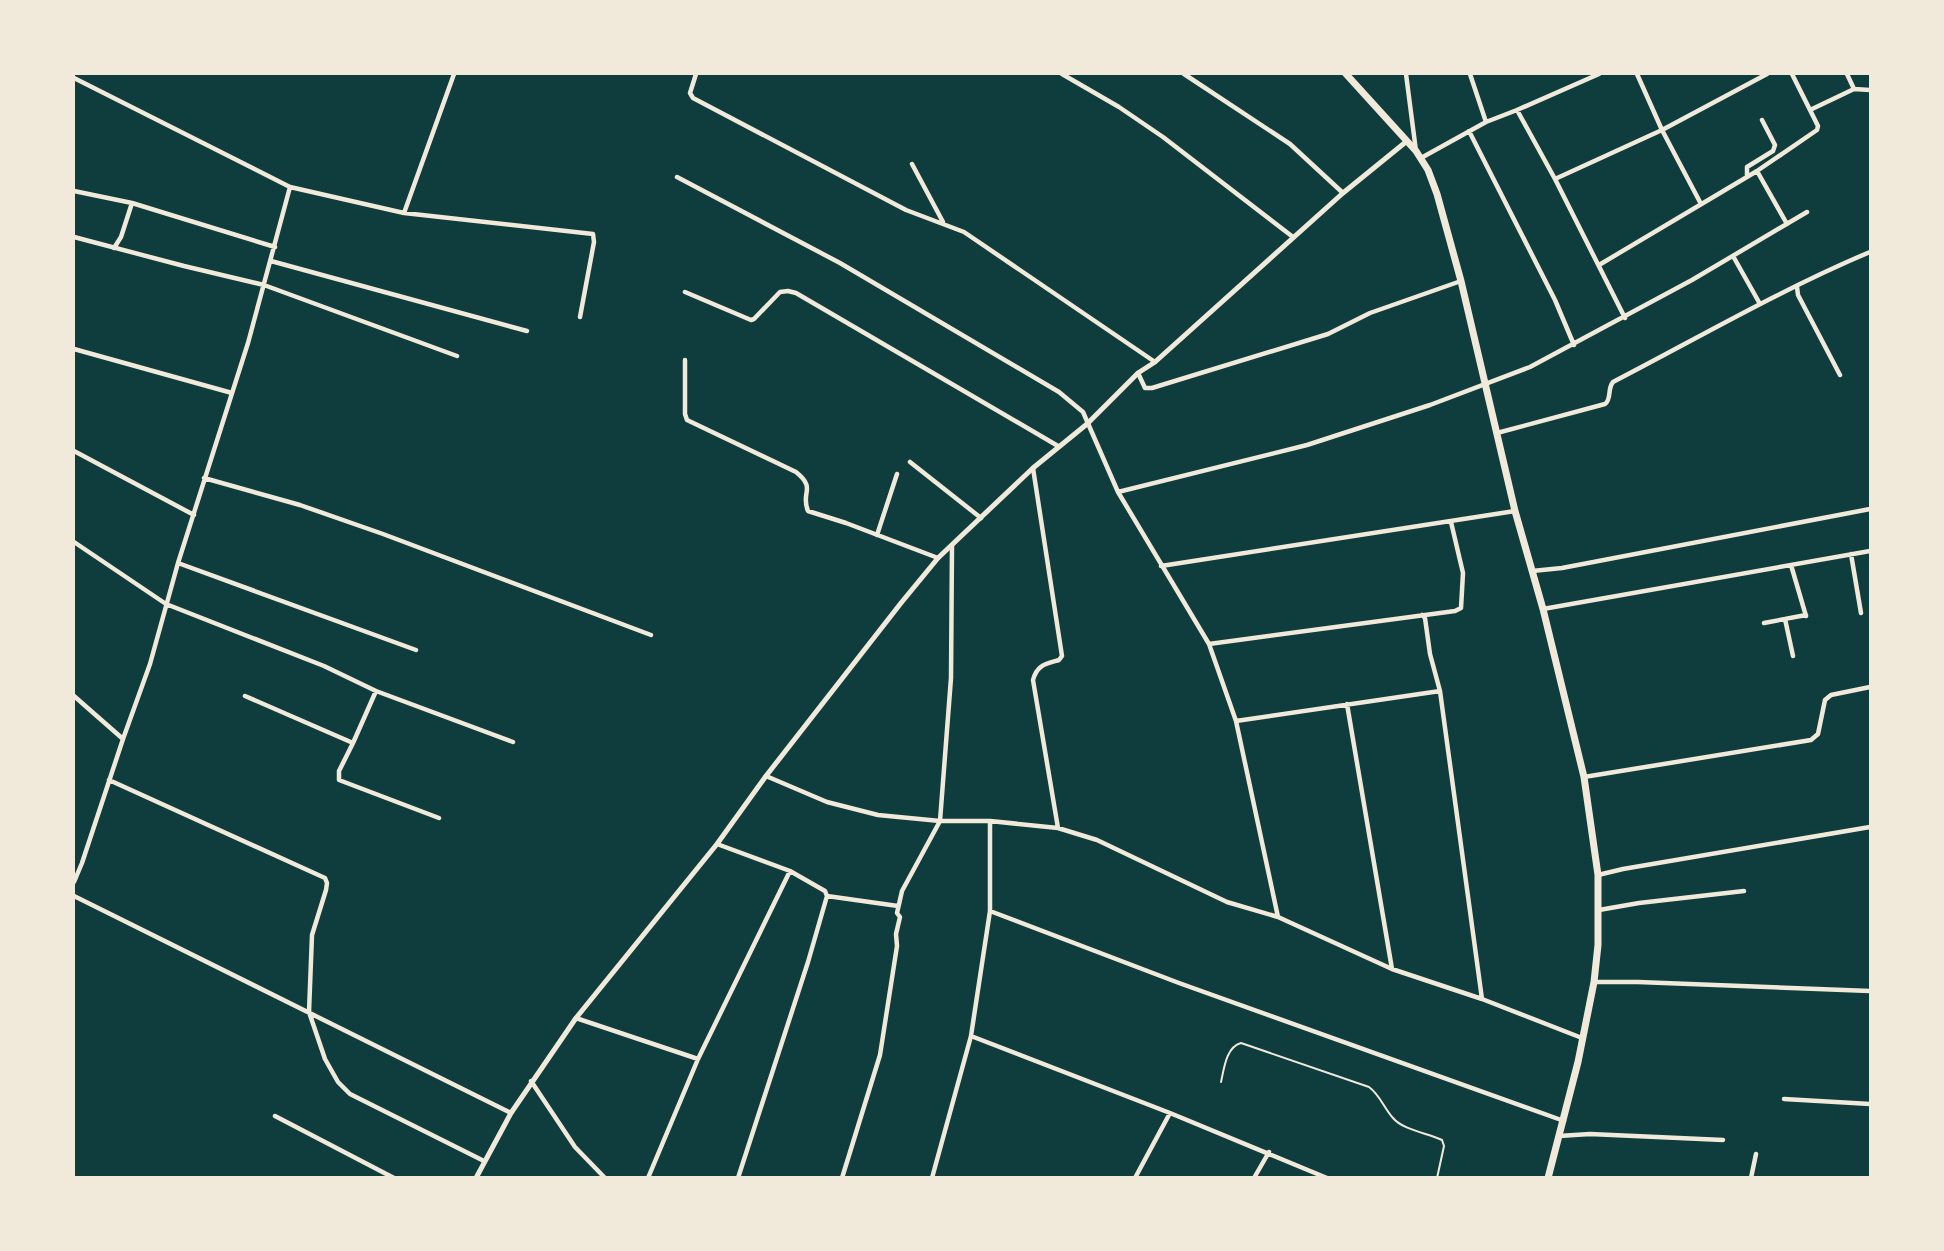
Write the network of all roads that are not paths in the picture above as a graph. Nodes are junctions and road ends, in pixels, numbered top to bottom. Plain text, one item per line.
1 (454, 74) edge
2 (696, 74) edge
3 (1062, 74) edge
4 (1184, 74) edge
5 (1346, 74) edge
6 (1406, 74) edge
7 (1470, 74) edge
8 (1599, 74) edge
9 (1637, 74) edge
10 (1767, 74) edge
11 (1792, 74) edge
12 (1847, 74) edge
13 (74, 78) edge
14 (1854, 89) junction
15 (1870, 90) edge
16 (1517, 110) junction
17 (1810, 110) junction
18 (1762, 120) dead end
19 (1486, 122) junction
20 (1662, 130) junction
21 (1469, 131) junction
22 (1407, 141) junction
23 (1416, 151) junction
24 (1421, 158) junction
25 (912, 164) dead end
26 (1757, 171) junction
27 (677, 177) dead end
28 (1747, 177) junction
29 (1555, 179) junction
30 (290, 187) junction
31 (74, 191) edge
32 (1343, 193) junction
33 (132, 202) junction
34 (1701, 204) junction
35 (1807, 212) dead end
36 (404, 213) junction
37 (943, 222) junction
38 (1787, 224) junction
39 (74, 237) edge
40 (1293, 237) junction
41 (275, 247) junction
42 (114, 248) junction
43 (1870, 252) edge
44 (1733, 256) junction
45 (271, 261) junction
46 (1599, 265) junction
47 (1461, 281) junction
48 (264, 285) junction
49 (1797, 287) junction
50 (685, 292) dead end
51 (1760, 304) junction
52 (580, 317) dead end
53 (1625, 318) junction
54 (527, 331) dead end
55 (1574, 345) junction
56 (74, 349) edge
57 (457, 356) dead end
58 (685, 360) dead end
59 (1155, 362) junction
60 (1138, 374) junction
61 (1840, 375) dead end
62 (1486, 385) junction
63 (232, 393) junction
64 (1087, 424) junction
65 (1497, 433) junction
66 (1058, 446) junction
67 (74, 451) edge
68 (910, 462) dead end
69 (1033, 468) junction
70 (897, 474) dead end
71 (204, 478) junction
72 (1118, 492) junction
73 (1870, 509) edge
74 (1515, 511) junction
75 (194, 515) junction
76 (981, 518) junction
77 (1451, 522) junction
78 (877, 535) junction
79 (74, 542) edge
80 (952, 545) junction
81 (1870, 551) edge
82 (1851, 554) junction
83 (939, 558) junction
84 (178, 563) junction
85 (1791, 565) junction
86 (1161, 566) junction
87 (1532, 571) junction
88 (166, 604) junction
89 (1543, 609) junction
90 (1861, 613) dead end
91 (1422, 615) junction
92 (1785, 619) junction
93 (1764, 623) dead end
94 (651, 635) dead end
95 (1209, 644) junction
96 (416, 650) dead end
97 (1793, 656) dead end
98 (1870, 687) edge
99 (376, 691) junction
100 (1440, 691) junction
101 (74, 696) edge
102 (245, 696) dead end
103 (1347, 704) junction
104 (1236, 722) junction
105 (123, 739) junction
106 (513, 742) dead end
107 (353, 743) junction
108 (766, 776) junction
109 (1584, 777) junction
110 (109, 780) junction
111 (439, 818) dead end
112 (940, 821) junction
113 (990, 821) junction
114 (1870, 827) edge
115 (1058, 828) junction
116 (717, 844) junction
117 (790, 872) junction
118 (1598, 875) junction
119 (74, 882) edge
120 (1744, 891) dead end
121 (74, 896) edge
122 (827, 896) junction
123 (898, 906) junction
124 (990, 910) junction
125 (1599, 910) junction
126 (1278, 917) junction
127 (1392, 969) junction
128 (1594, 982) junction
129 (1870, 991) edge
130 (1482, 999) junction
131 (309, 1012) junction
132 (576, 1018) junction
133 (971, 1036) junction
134 (1582, 1038) junction
135 (698, 1059) junction
136 (531, 1081) junction
137 (1221, 1082) dead end
138 (1784, 1099) dead end
139 (1870, 1104) edge
140 (511, 1113) junction
141 (1170, 1113) junction
142 (274, 1116) dead end
143 (1564, 1121) junction
144 (1559, 1136) junction
145 (1723, 1140) dead end
146 (1269, 1152) junction
147 (1756, 1154) dead end
148 (484, 1161) junction
149 (394, 1178) edge
150 (476, 1178) edge
151 (605, 1178) edge
152 (648, 1178) edge
153 (738, 1178) edge
154 (842, 1178) edge
155 (932, 1178) edge
156 (1135, 1178) edge
157 (1254, 1178) edge
158 (1327, 1178) edge
159 (1437, 1178) edge
160 (1548, 1178) edge
161 (1751, 1178) edge

1 - 36 street
2 - 37 street
3 - 40 street
4 - 32 street
5 - 22 highway
6 - 23 street
7 - 19 street
8 - 16 street
9 - 20 street
10 - 20 street
11 - 17 street
12 - 14 street
13 - 30 street
14 - 15 street
14 - 17 street
16 - 19 street
16 - 29 street
17 - 26 street
18 - 28 street
19 - 21 street
20 - 29 street
20 - 34 street
21 - 24 street
21 - 55 street
22 - 23 highway
22 - 32 street
23 - 24 highway
24 - 47 highway
25 - 37 street
26 - 28 street
26 - 38 street
27 - 64 street
28 - 34 street
29 - 46 street
30 - 36 street
30 - 41 street
31 - 33 street
32 - 40 street
33 - 41 street
33 - 42 street
34 - 46 street
35 - 38 street
36 - 52 street
37 - 59 street
38 - 44 street
39 - 42 street
40 - 59 street
41 - 45 street
42 - 48 street
43 - 49 street
44 - 51 street
44 - 53 street
45 - 48 street
45 - 54 street
46 - 53 street
47 - 60 street
47 - 62 highway
48 - 57 street
48 - 63 street
49 - 51 street
49 - 61 street
50 - 66 street
51 - 65 street
53 - 55 street
55 - 62 street
56 - 63 street
58 - 78 street
59 - 60 street
60 - 64 street
62 - 65 highway
62 - 72 street
63 - 71 street
64 - 66 street
64 - 72 street
65 - 74 highway
66 - 69 street
67 - 75 street
68 - 76 street
69 - 76 street
69 - 115 street
70 - 78 street
71 - 75 street
71 - 94 street
72 - 86 street
73 - 87 street
74 - 77 street
74 - 87 highway
75 - 84 street
76 - 80 street
77 - 86 street
77 - 91 street
78 - 83 street
79 - 88 street
80 - 83 street
80 - 112 street
81 - 82 street
82 - 85 street
82 - 90 street
83 - 108 street
84 - 88 street
84 - 96 street
85 - 89 street
85 - 92 street
86 - 95 street
87 - 89 highway
88 - 99 street
88 - 105 street
89 - 109 highway
91 - 95 street
91 - 100 street
92 - 93 street
92 - 97 street
95 - 104 street
98 - 109 street
99 - 106 street
99 - 107 street
100 - 103 street
100 - 130 street
101 - 105 street
102 - 107 street
103 - 104 street
103 - 127 street
104 - 126 street
105 - 110 street
107 - 111 street
108 - 112 street
108 - 116 street
109 - 118 highway
110 - 119 street
110 - 131 street
112 - 113 street
112 - 123 street
113 - 115 street
113 - 124 street
114 - 118 street
115 - 126 street
116 - 117 street
116 - 132 street
117 - 122 street
117 - 135 street
118 - 125 highway
120 - 125 street
121 - 131 street
122 - 123 street
122 - 153 street
123 - 154 street
124 - 133 street
124 - 143 street
125 - 128 highway
126 - 127 street
127 - 130 street
128 - 129 street
128 - 134 highway
130 - 134 street
131 - 140 street
131 - 148 street
132 - 135 street
132 - 136 street
133 - 141 street
133 - 155 street
134 - 143 highway
135 - 152 street
136 - 140 street
136 - 151 street
137 - 159 lane
138 - 139 street
140 - 148 street
141 - 146 street
141 - 156 street
142 - 149 street
143 - 144 highway
144 - 145 street
144 - 160 highway
146 - 157 street
146 - 158 street
147 - 161 street
148 - 150 street

